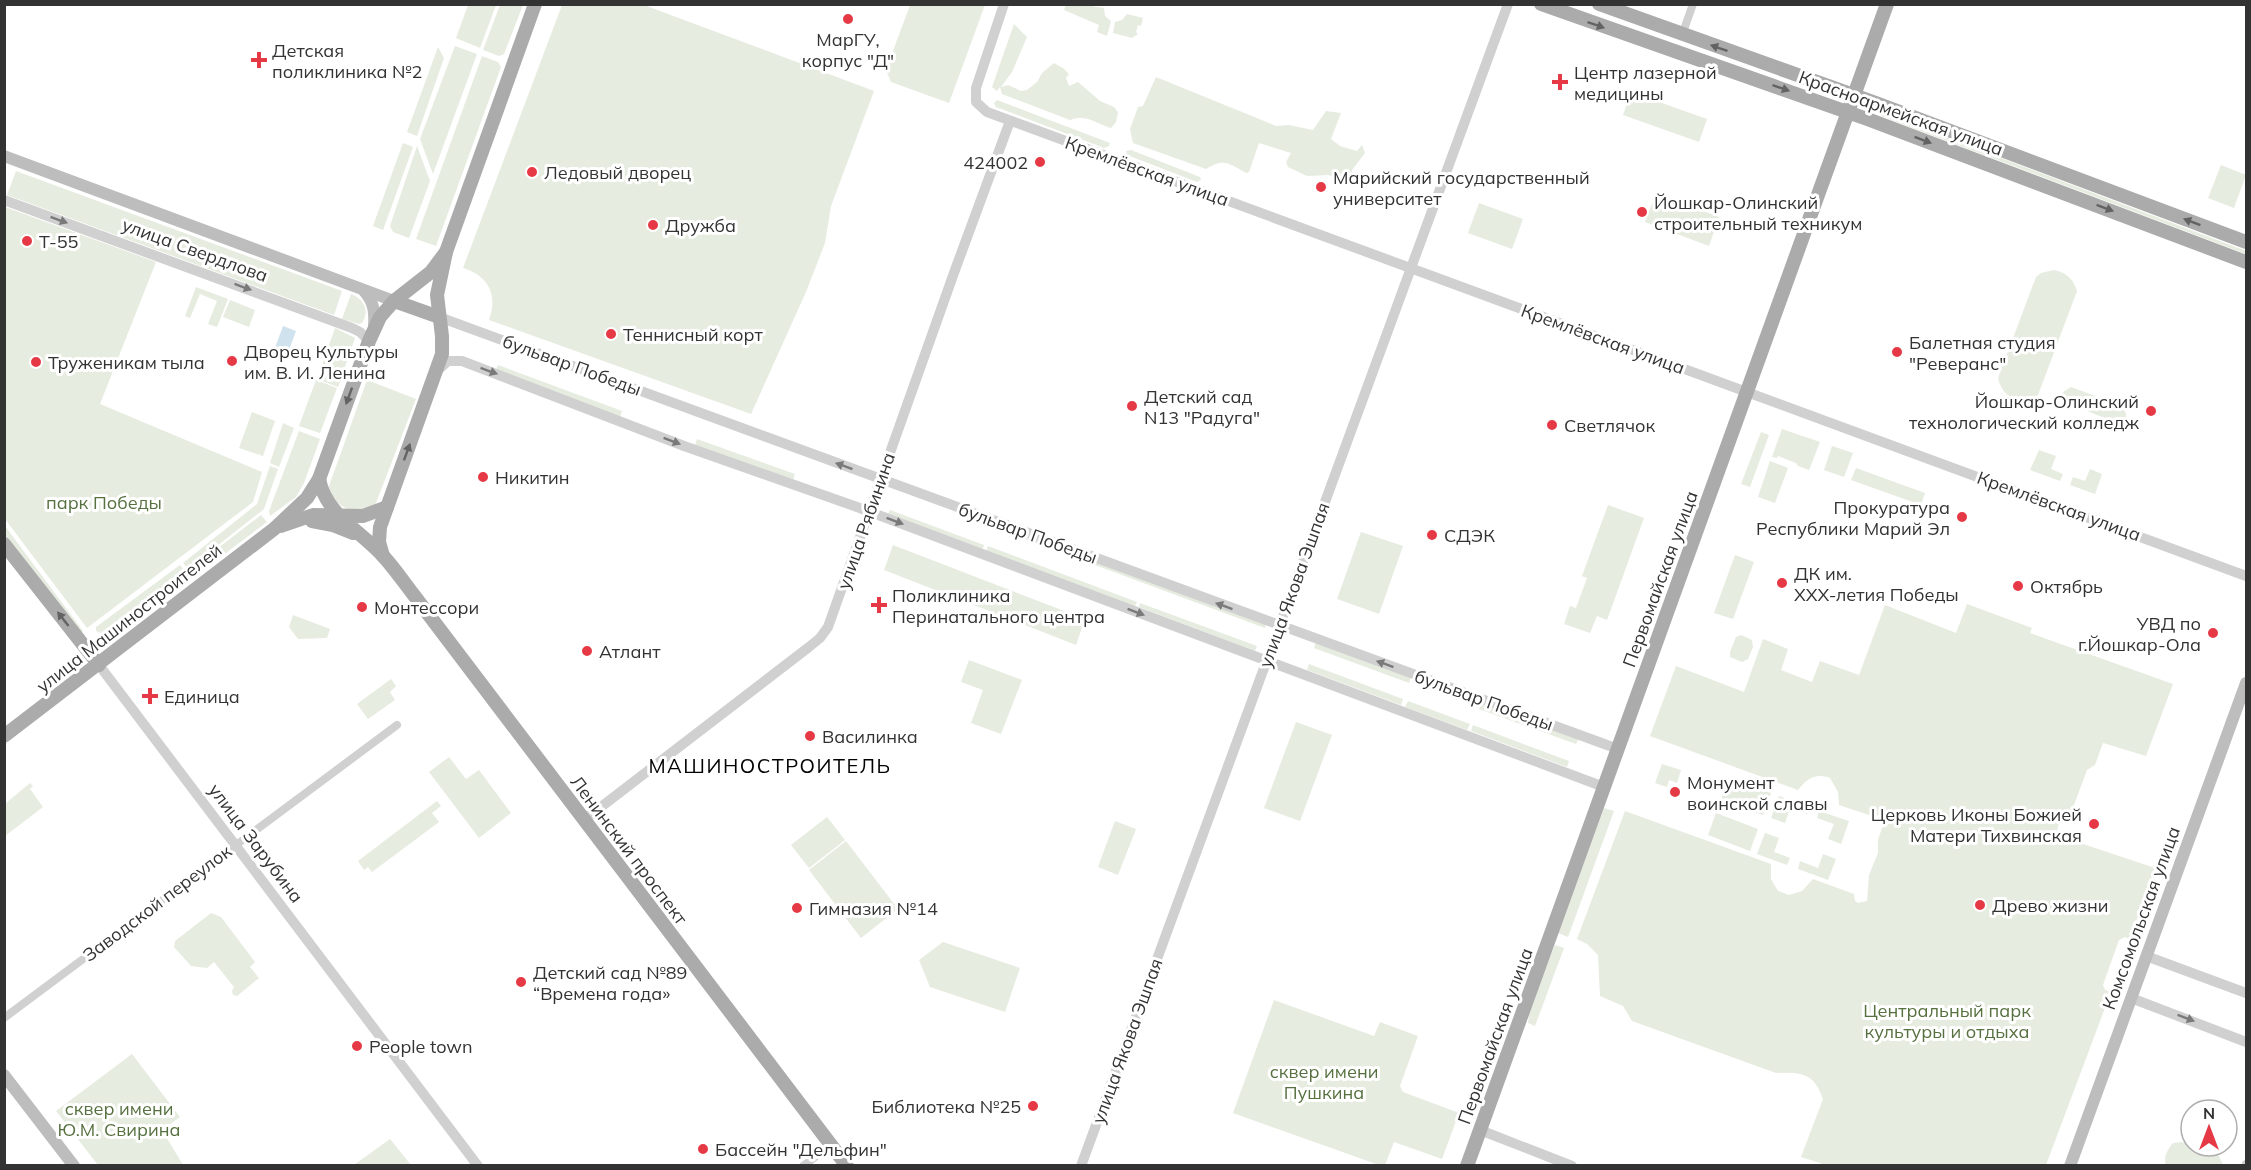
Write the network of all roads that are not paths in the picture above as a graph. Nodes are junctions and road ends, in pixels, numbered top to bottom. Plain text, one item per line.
1 (535, 4) edge
2 (1004, 4) edge
3 (1508, 4) edge
4 (1541, 4) edge
5 (1599, 4) edge
6 (1693, 4) edge
7 (1887, 4) edge
8 (1682, 35) junction
9 (1854, 96) junction
10 (1848, 112) junction
11 (1010, 121) junction
12 (4, 156) edge
13 (4, 200) edge
14 (2247, 243) edge
15 (446, 252) junction
16 (2247, 262) edge
17 (1411, 268) junction
18 (363, 290) junction
19 (394, 301) junction
20 (439, 316) junction
21 (374, 327) junction
22 (369, 341) junction
23 (437, 371) junction
24 (1747, 392) junction
25 (319, 479) junction
26 (881, 479) junction
27 (387, 507) junction
28 (870, 512) junction
29 (339, 514) junction
30 (297, 520) junction
31 (274, 529) junction
32 (364, 537) junction
33 (4, 544) edge
34 (383, 556) junction
35 (2247, 576) edge
36 (1279, 626) junction
37 (1266, 661) junction
38 (99, 665) junction
39 (2247, 683) edge
40 (397, 724) dead end
41 (4, 736) edge
42 (1618, 749) junction
43 (1604, 787) junction
44 (584, 820) junction
45 (235, 845) junction
46 (2146, 956) junction
47 (2247, 993) edge
48 (2131, 998) junction
49 (4, 1018) edge
50 (2247, 1042) edge
51 (4, 1075) edge
52 (1480, 1130) junction
53 (831, 1145) junction
54 (74, 1166) edge
55 (478, 1166) edge
56 (802, 1166) edge
57 (847, 1166) edge
58 (1082, 1166) edge
59 (1467, 1166) edge
60 (1572, 1166) edge
61 (2070, 1166) edge

1 - 15 main road
2 - 11 street, Кремлёвская улица
3 - 17 street, улица Якова Эшпая
4 -> 10 main road, Красноармейская улица
5 - 8 main road, Красноармейская улица
6 - 8 street
7 - 9 main road, Первомайская улица
9 -> 8 main road, Красноармейская улица
9 - 10 main road, Первомайская улица
14 -> 9 main road, Красноармейская улица
10 -> 16 main road, Красноармейская улица
10 - 24 main road, Первомайская улица
11 - 17 street, Кремлёвская улица
11 - 26 street, улица Рябинина
12 - 18 main road, улица Свердлова
13 -> 22 street, улица Свердлова
15 - 19 main road
15 - 20 main road
17 - 24 street, Кремлёвская улица
17 - 36 street, улица Якова Эшпая
18 - 19 main road, улица Свердлова
18 - 21 main road
19 - 20 main road
19 - 21 main road, улица Машиностроителей
20 - 23 main road
26 -> 20 street, бульвар Победы
21 - 22 main road, улица Машиностроителей
22 -> 25 main road, улица Машиностроителей
27 -> 23 main road
23 -> 28 street, бульвар Победы
24 - 35 street, Кремлёвская улица
24 - 42 main road, Первомайская улица
25 - 29 main road, Ленинский проспект
25 - 31 main road, улица Машиностроителей
26 - 28 street, улица Рябинина
36 -> 26 street, бульвар Победы
27 - 29 main road, улица Машиностроителей
27 - 34 main road
28 -> 37 street, бульвар Победы
28 - 44 street, улица Рябинина
29 - 30 main road, улица Машиностроителей
29 - 32 main road, Ленинский проспект
30 - 31 main road, улица Машиностроителей
30 - 32 main road, Ленинский проспект
31 - 38 main road, улица Машиностроителей
32 - 34 main road, Ленинский проспект
38 -> 33 main road, улица Зарубина
34 - 44 main road, Ленинский проспект
36 - 37 street, улица Якова Эшпая
42 -> 36 street, бульвар Победы
37 - 43 street, бульвар Победы
37 - 58 street, улица Якова Эшпая
38 - 41 main road, улица Машиностроителей
38 - 45 street, улица Зарубина
39 - 46 main road, Комсомольская улица
40 - 45 street, Заводской переулок
42 - 43 main road, Первомайская улица
43 - 52 main road, Первомайская улица
44 - 53 main road, Ленинский проспект
45 - 49 street, Заводской переулок
45 - 55 street, улица Зарубина
46 - 47 street
46 - 48 main road, Комсомольская улица
48 -> 50 street
48 - 61 main road, Комсомольская улица
51 - 54 main road
52 - 59 main road, Первомайская улица
52 - 60 street
53 - 56 street
53 - 57 main road, Ленинский проспект

